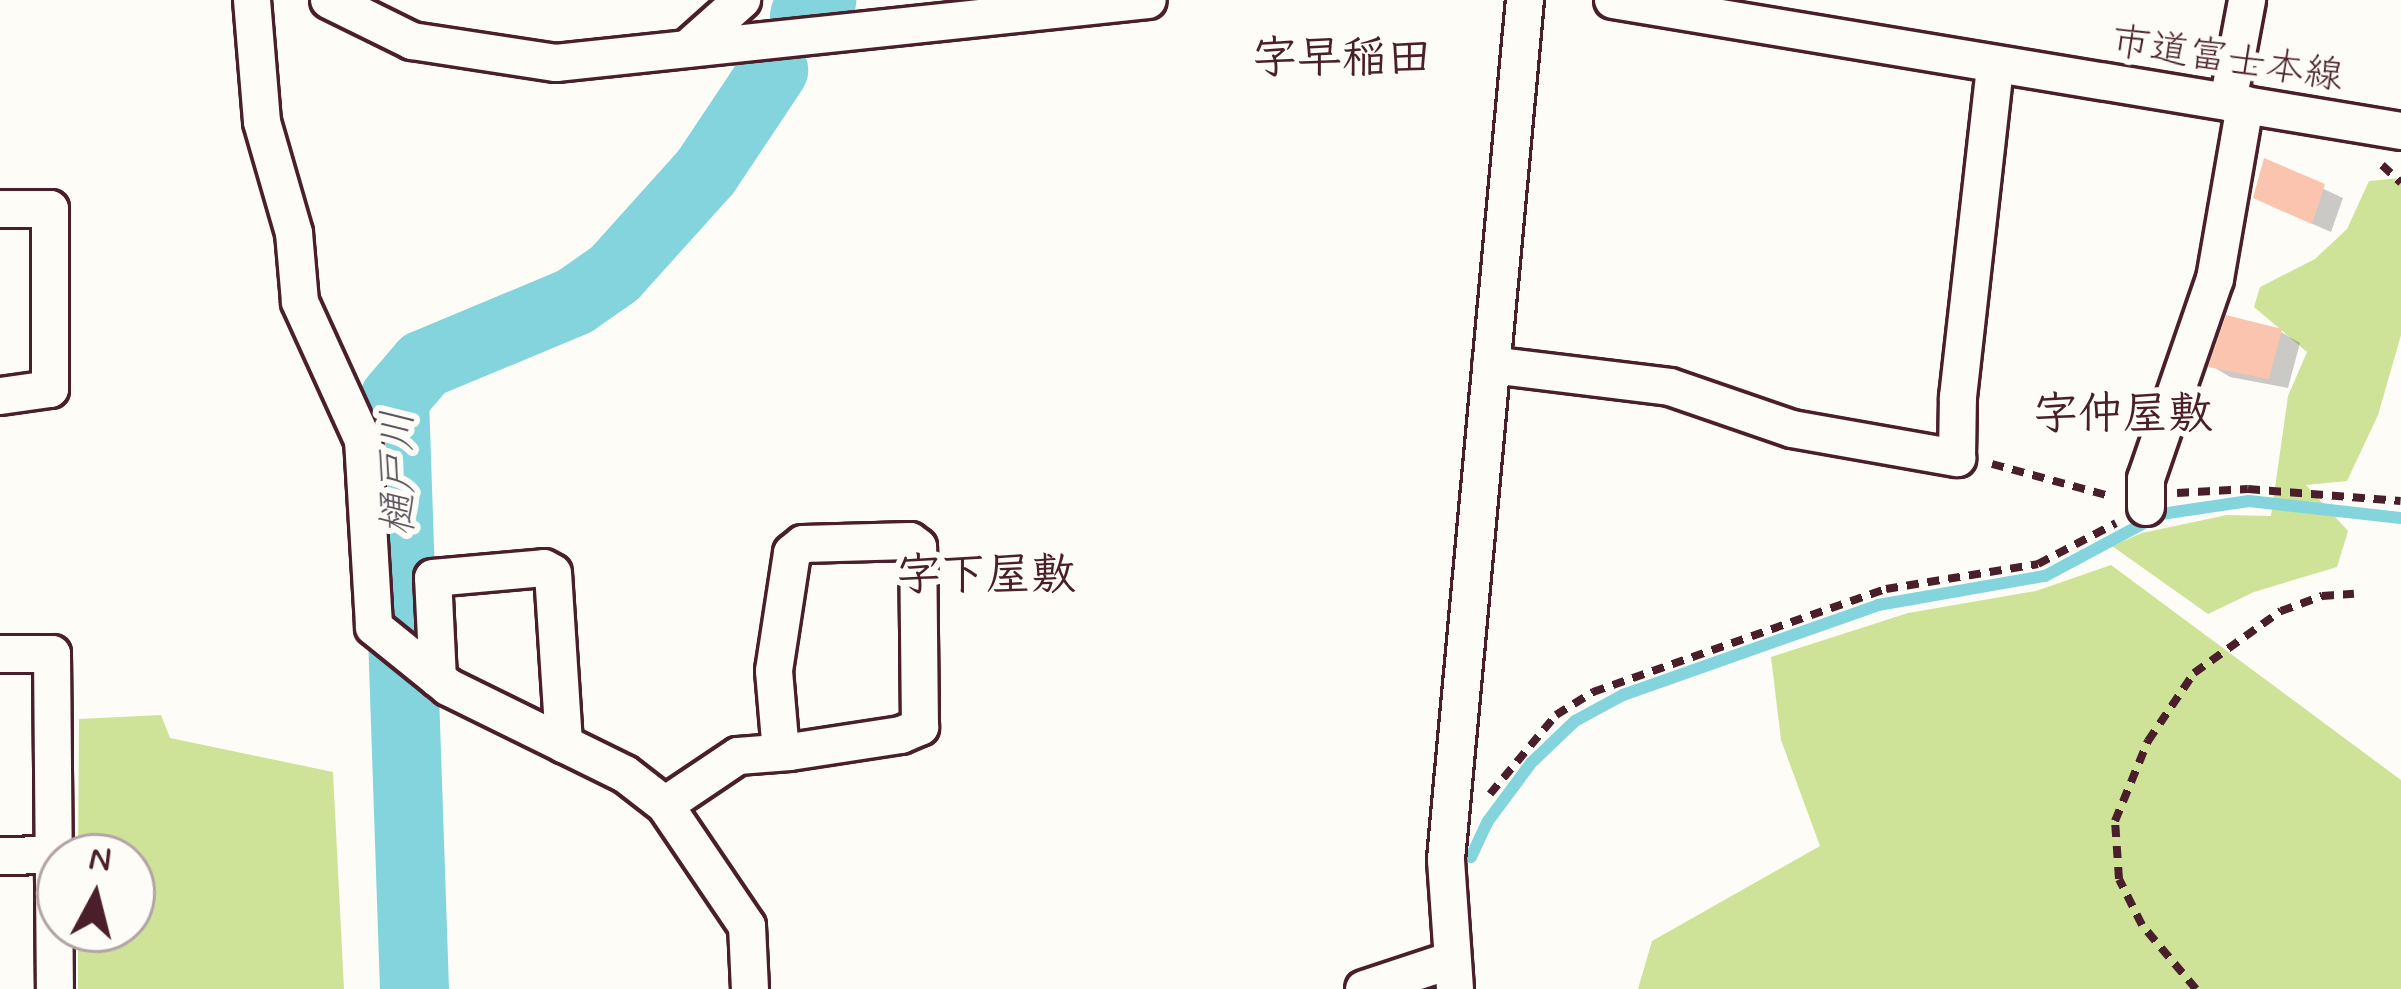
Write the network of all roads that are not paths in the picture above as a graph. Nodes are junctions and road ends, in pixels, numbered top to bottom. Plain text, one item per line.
1 (252, 0) edge
2 (329, 0) edge
3 (742, 0) edge
4 (1148, 0) edge
5 (1525, 0) edge
6 (1612, 0) edge
7 (2248, 0) edge
8 (687, 49) junction
9 (1996, 65) junction
10 (2237, 104) junction
11 (2401, 131) edge
12 (0, 209) edge
13 (1491, 365) junction
14 (0, 396) edge
15 (2146, 507) road end
16 (0, 654) edge
17 (430, 674) junction
18 (564, 745) junction
19 (781, 752) junction
20 (665, 805) junction
21 (54, 833) edge
22 (36, 855) edge
23 (0, 856) edge
24 (55, 953) edge
25 (1452, 975) edge
26 (56, 989) edge
27 (750, 989) edge
28 (1364, 989) edge

1 - 17 street
2 - 8 street
3 - 8 street
4 - 8 street
5 - 13 street
6 - 9 street, 市道富士本線
7 - 10 street
9 - 10 street, 市道富士本線
9 - 13 street
10 - 11 street, 市道富士本線
10 - 15 street
12 - 14 street
13 - 25 street
16 - 21 street
17 - 18 street
17 - 18 street
18 - 20 street
19 - 19 street
19 - 20 street
20 - 27 street
22 - 23 street
24 - 26 street
25 - 28 street

